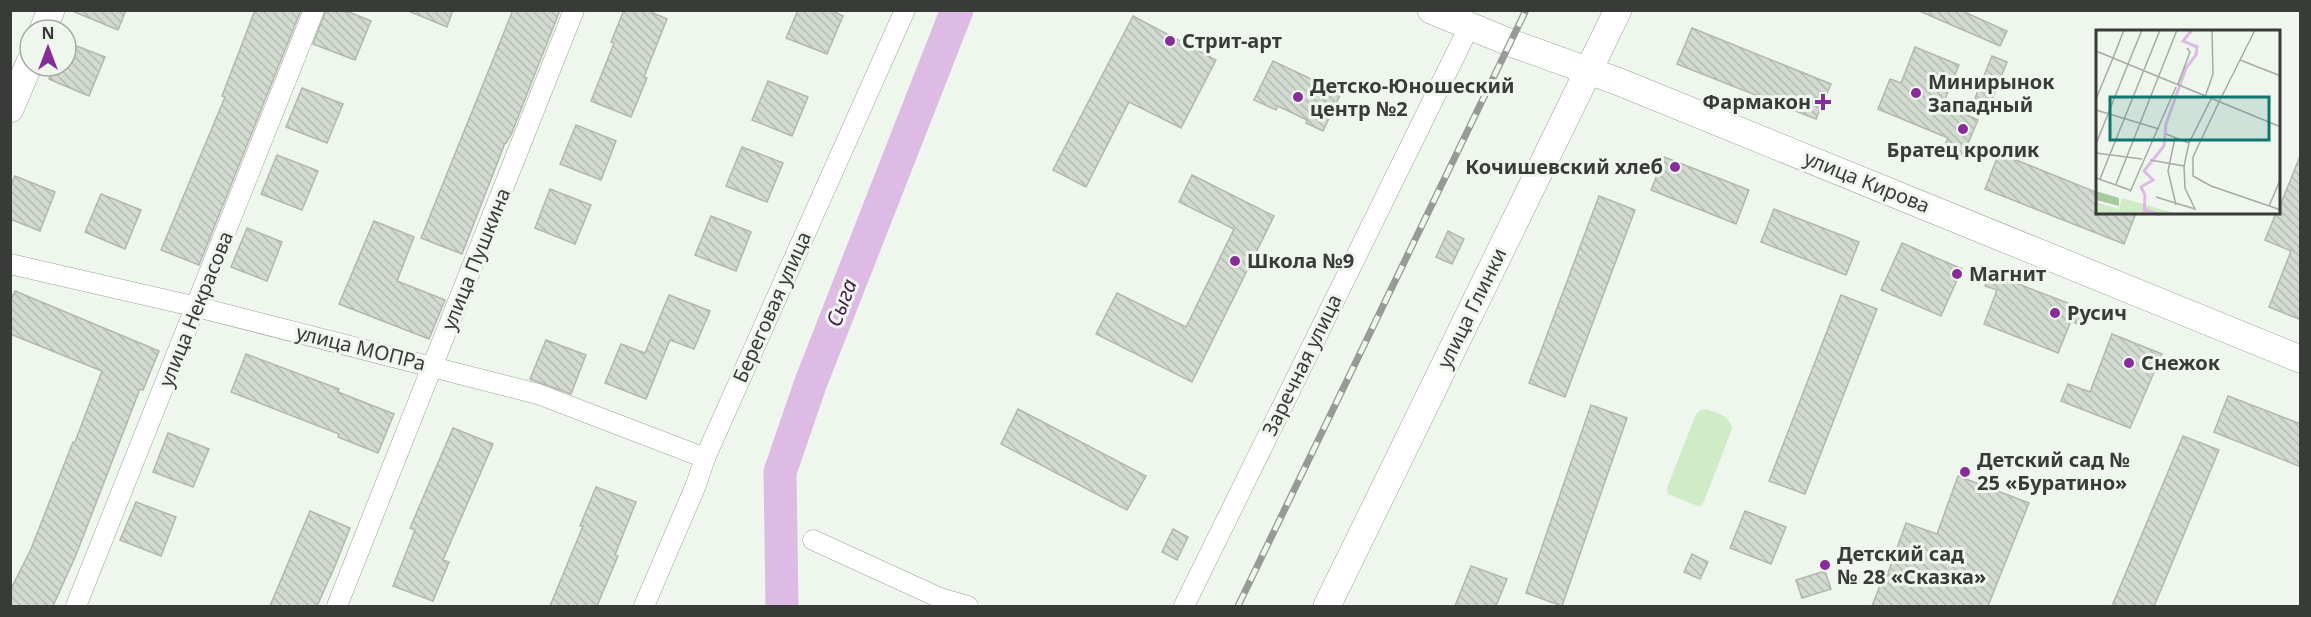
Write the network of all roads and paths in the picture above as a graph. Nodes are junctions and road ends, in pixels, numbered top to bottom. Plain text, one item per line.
1 (314, 10) edge
2 (574, 10) edge
3 (905, 10) edge
4 (1431, 10) edge
5 (1618, 10) edge
6 (1469, 27) junction
7 (1588, 71) junction
8 (23, 78) edge
9 (10, 109) edge
10 (10, 264) edge
11 (197, 308) junction
12 (2301, 359) edge
13 (434, 366) junction
14 (705, 458) junction
15 (813, 540) dead end
16 (939, 602) edge
17 (76, 606) edge
18 (337, 606) edge
19 (644, 606) edge
20 (968, 606) edge
21 (1184, 606) edge
22 (1327, 606) edge

1 - 11 street, улица Некрасова
2 - 13 street, улица Пушкина
3 - 14 street, Береговая улица
4 - 6 main road, улица Кирова
5 - 7 main road, улица Глинки
6 - 7 main road, улица Кирова
6 - 21 street, Заречная улица
7 - 12 main road, улица Кирова
7 - 22 main road, улица Глинки
8 - 9 main road
10 - 11 street, улица МОПРа
11 - 13 street, улица МОПРа
11 - 17 street, улица Некрасова
13 - 14 street, улица МОПРа
13 - 18 street, улица Пушкина
14 - 19 street, Береговая улица
15 - 16 street
16 - 20 street

